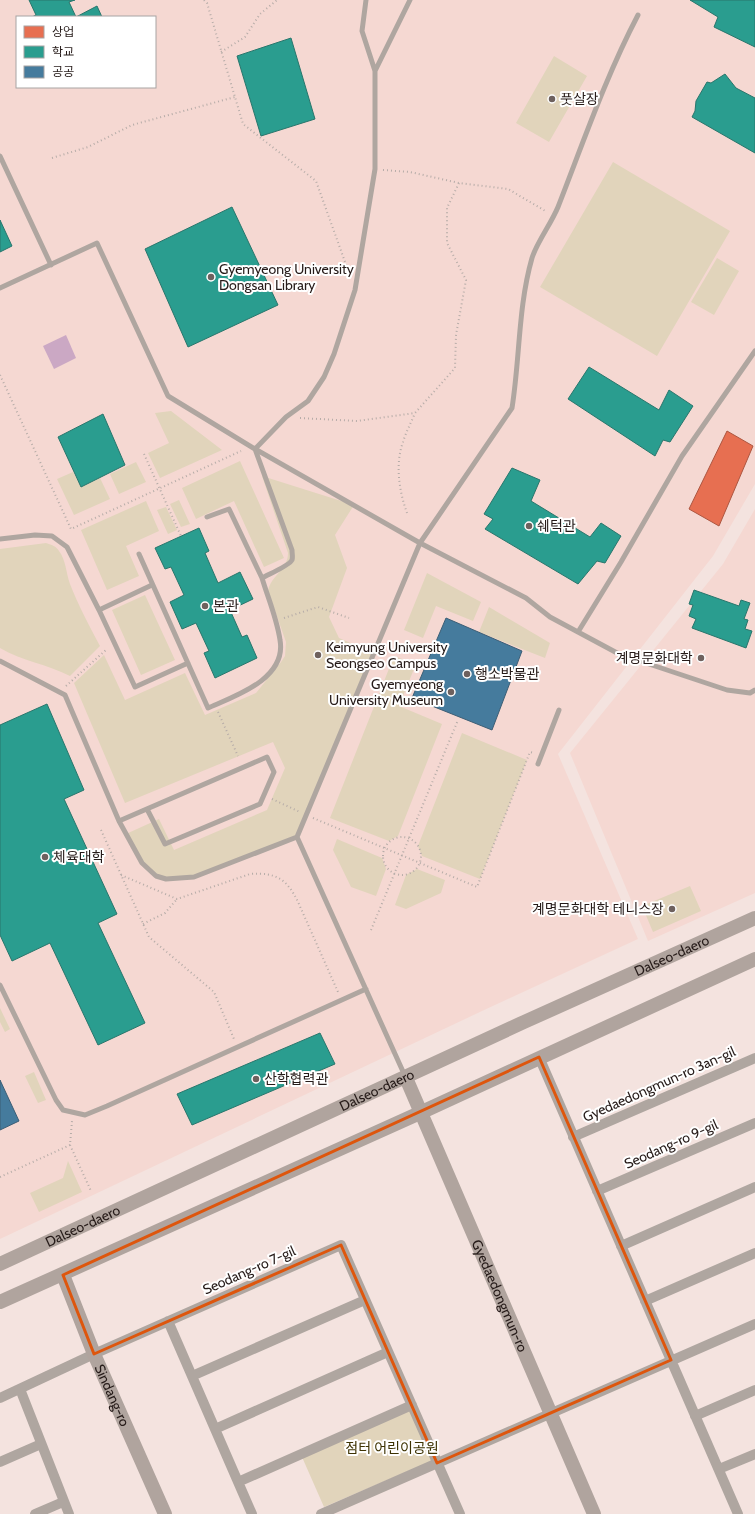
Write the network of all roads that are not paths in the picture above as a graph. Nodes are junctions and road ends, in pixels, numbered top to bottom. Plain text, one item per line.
1 (366, 0) edge
2 (410, 0) edge
3 (638, 15) dead end
4 (375, 71) junction
5 (0, 156) edge
6 (51, 265) junction
7 (0, 288) edge
8 (755, 351) edge
9 (255, 449) junction
10 (207, 517) dead end
11 (0, 538) edge
12 (420, 543) junction
13 (139, 554) dead end
14 (262, 578) junction
15 (152, 585) junction
16 (99, 610) junction
17 (578, 632) junction
18 (0, 661) edge
19 (188, 663) junction
20 (755, 690) edge
21 (559, 710) dead end
22 (538, 764) dead end
23 (147, 809) junction
24 (119, 821) junction
25 (297, 837) junction
26 (755, 918) edge
27 (755, 959) edge
28 (0, 985) edge
29 (366, 989) junction
30 (539, 1057) junction
31 (755, 1058) edge
32 (406, 1078) junction
33 (422, 1112) junction
34 (755, 1122) edge
35 (573, 1137) junction
36 (755, 1187) edge
37 (597, 1191) junction
38 (621, 1246) junction
39 (755, 1253) edge
40 (0, 1264) edge
41 (64, 1275) junction
42 (365, 1300) junction
43 (645, 1300) junction
44 (0, 1302) edge
45 (168, 1322) junction
46 (755, 1324) edge
47 (388, 1352) junction
48 (94, 1354) junction
49 (671, 1360) junction
50 (192, 1376) junction
51 (20, 1389) junction
52 (755, 1390) edge
53 (0, 1398) edge
54 (412, 1405) junction
55 (551, 1413) junction
56 (695, 1416) junction
57 (215, 1429) junction
58 (41, 1444) junction
59 (755, 1454) edge
60 (0, 1462) edge
61 (437, 1463) junction
62 (719, 1470) junction
63 (238, 1482) junction
64 (63, 1502) junction
65 (35, 1514) edge
66 (69, 1514) edge
67 (165, 1514) edge
68 (252, 1514) edge
69 (321, 1514) edge
70 (460, 1514) edge
71 (594, 1514) edge
72 (738, 1514) edge

1 - 4 lane
2 - 4 lane
3 - 12 lane
4 - 9 lane
5 - 6 lane
6 - 7 lane
6 - 9 lane
8 - 17 lane
9 - 12 lane
9 - 14 lane
10 - 14 lane
11 - 16 lane
12 - 17 lane
12 - 25 lane
13 - 15 lane
14 - 19 lane
15 - 16 lane
15 - 19 lane
16 - 19 lane
17 - 20 lane
18 - 24 lane
21 - 22 lane
23 - 23 lane
23 - 24 lane
24 - 25 lane
25 - 29 lane
26 - 32 main road, Dalseo-daero
27 - 30 main road
28 - 29 lane
29 - 32 lane
30 - 33 main road
30 - 35 street
31 - 35 street, Gyedaedongmun-ro 3an-gil
32 - 33 main road, Gyedaedongmun-ro
32 - 40 main road, Dalseo-daero
33 - 41 main road
33 - 55 main road, Gyedaedongmun-ro
34 - 37 street, Seodang-ro 9-gil
35 - 37 street
36 - 38 street
37 - 38 street
38 - 43 street
39 - 43 street
41 - 44 main road
41 - 48 main road, Sindang-ro
42 - 45 street, Seodang-ro 7-gil
42 - 47 street, Seodang-ro 7-gil
42 - 50 street
43 - 49 street
45 - 48 street
45 - 50 street
46 - 49 street
47 - 54 street, Seodang-ro 7-gil
47 - 57 street
48 - 51 street
48 - 67 main road, Sindang-ro
49 - 55 street
49 - 56 street
50 - 57 street
51 - 53 street
51 - 58 street
52 - 56 street
54 - 61 street, Seodang-ro 7-gil
54 - 63 street
55 - 61 street
55 - 71 main road, Gyedaedongmun-ro
56 - 62 street
57 - 63 street
58 - 60 street
58 - 64 street
59 - 62 street
61 - 69 street
61 - 70 street, Seodang-ro 7-gil
62 - 72 street
63 - 68 street
64 - 65 street
64 - 66 street

